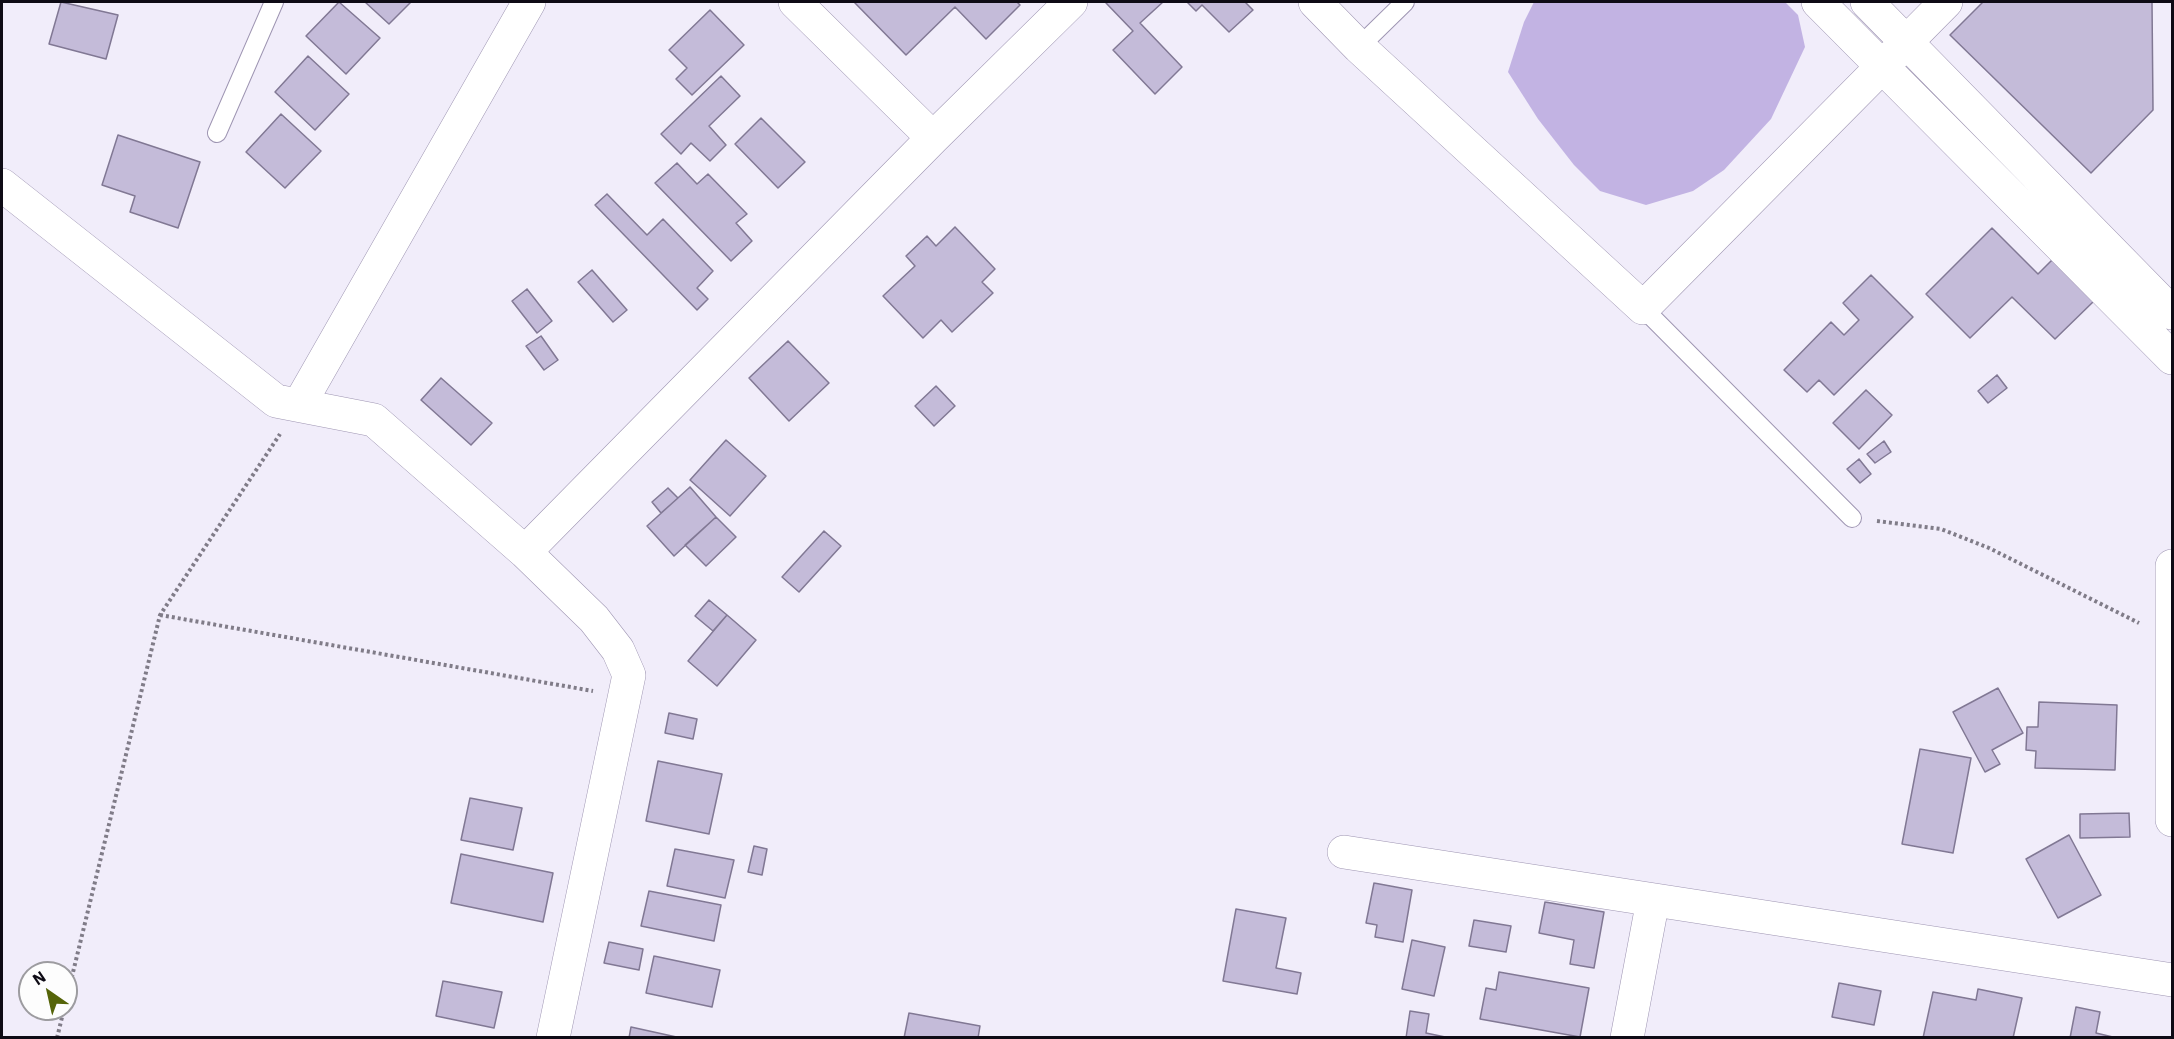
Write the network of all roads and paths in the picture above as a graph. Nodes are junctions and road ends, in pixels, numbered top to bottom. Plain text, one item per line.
1 (274, 2) edge
2 (529, 2) edge
3 (795, 2) edge
4 (1071, 2) edge
5 (1315, 2) edge
6 (1405, 2) edge
7 (1818, 2) edge
8 (1867, 2) edge
9 (1946, 2) edge
10 (1907, 42) junction
11 (1359, 47) junction
12 (1882, 67) junction
13 (217, 133) dead end
14 (933, 138) junction
15 (2, 185) edge
16 (1643, 308) junction
17 (2172, 313) edge
18 (2172, 358) edge
19 (299, 405) junction
20 (1852, 518) joint
21 (525, 552) junction
22 (2172, 566) edge
23 (160, 615) junction
24 (2171, 639) edge
25 (2172, 686) edge
26 (624, 696) junction
27 (2172, 820) edge
28 (1344, 852) dead end
29 (1653, 900) junction
30 (76, 961) edge
31 (2172, 980) edge
32 (61, 1021) edge
33 (57, 1038) edge
34 (553, 1038) edge
35 (1627, 1038) edge

1 - 13 lane
2 - 19 street
3 - 14 street
4 - 14 street
5 - 11 street
6 - 11 lane
7 - 12 street
8 - 10 street
9 - 10 street
10 - 12 street
10 - 17 street
11 - 16 street
12 - 16 street
12 - 18 street
14 - 21 street
15 - 19 street
16 - 20 lane
19 - 21 street
19 - 23 path
20 - 24 path
21 - 26 street
22 - 24 street
23 - 26 path
23 - 30 path
24 - 25 street
25 - 27 street
26 - 34 street
28 - 29 street
29 - 31 street
29 - 35 street
32 - 33 path

